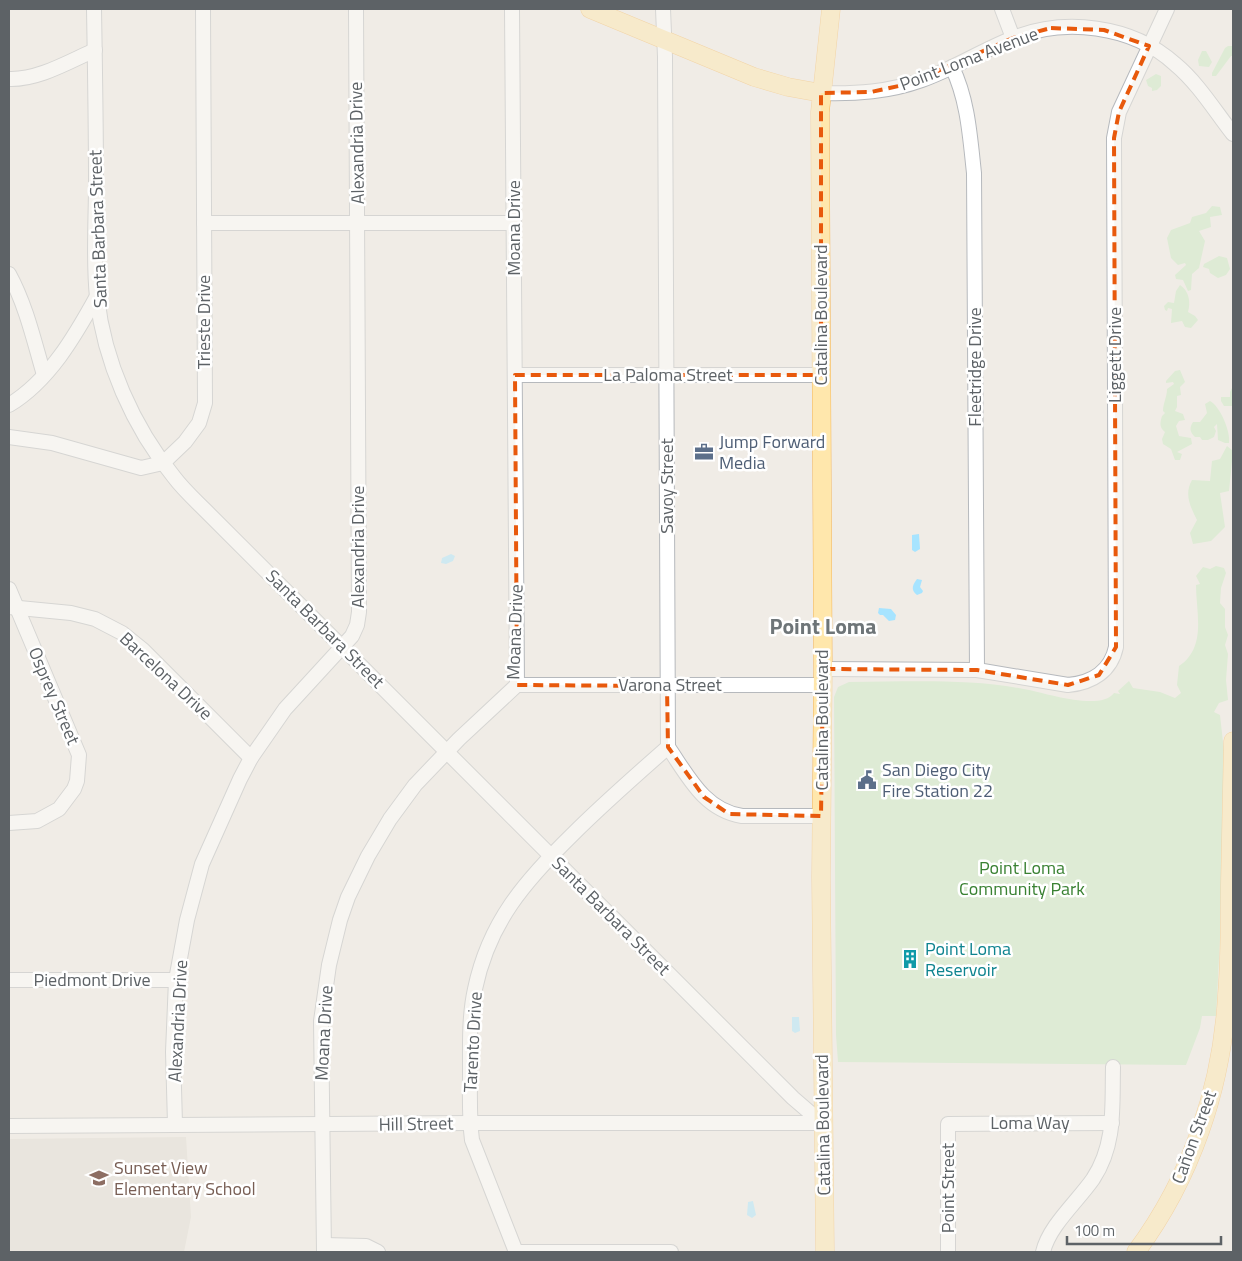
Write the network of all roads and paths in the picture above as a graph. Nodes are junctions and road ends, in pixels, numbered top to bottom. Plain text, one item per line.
1 (94, 9) edge
2 (203, 9) edge
3 (356, 9) edge
4 (512, 9) edge
5 (590, 9) edge
6 (663, 9) edge
7 (831, 9) edge
8 (1002, 9) edge
9 (1167, 9) edge
10 (1013, 38) junction
11 (664, 40) junction
12 (1149, 46) junction
13 (95, 50) junction
14 (952, 67) junction
15 (9, 79) edge
16 (821, 93) junction
17 (1233, 134) edge
18 (514, 222) junction
19 (204, 223) junction
20 (358, 223) junction
21 (9, 274) edge
22 (97, 296) junction
23 (44, 375) junction
24 (515, 375) junction
25 (667, 375) junction
26 (821, 375) junction
27 (9, 405) edge
28 (9, 437) edge
29 (163, 463) junction
30 (9, 589) edge
31 (13, 607) edge
32 (342, 647) junction
33 (977, 670) junction
34 (823, 677) junction
35 (517, 685) junction
36 (1068, 685) joint
37 (667, 686) junction
38 (1233, 741) edge
39 (668, 747) junction
40 (447, 752) junction
41 (251, 758) junction
42 (821, 816) junction
43 (9, 823) edge
44 (1232, 829) edge
45 (551, 856) junction
46 (9, 980) edge
47 (176, 980) junction
48 (1113, 1067) dead end
49 (470, 1123) junction
50 (822, 1123) junction
51 (1112, 1123) junction
52 (175, 1124) junction
53 (948, 1124) joint
54 (323, 1125) junction
55 (9, 1126) edge
56 (324, 1248) edge
57 (378, 1252) edge
58 (516, 1252) edge
59 (671, 1252) edge
60 (825, 1252) edge
61 (948, 1252) edge
62 (1043, 1252) edge
63 (1136, 1252) edge

1 - 13 street, Santa Barbara Street
2 - 19 street, Trieste Drive
3 - 20 street, Alexandria Drive
4 - 18 street, Moana Drive
5 - 11 main road, Point Loma Avenue
6 - 11 street, Savoy Street
7 - 16 main road, Catalina Boulevard
8 - 10 street
9 - 12 street, Liggett Drive
10 - 12 street, Point Loma Avenue
10 - 14 street, Point Loma Avenue
11 - 16 main road, Point Loma Avenue
11 - 25 street, Savoy Street
12 - 17 street, Point Loma Avenue
12 - 36 street, Liggett Drive
13 - 15 street
13 - 22 street, Santa Barbara Street
14 - 16 street, Point Loma Avenue
14 - 33 street, Fleetridge Drive
16 - 26 main road, Catalina Boulevard
18 - 20 street
18 - 24 street, Moana Drive
19 - 20 street
19 - 29 street, Trieste Drive
20 - 32 street, Alexandria Drive
21 - 23 street
22 - 23 street
22 - 29 street, Santa Barbara Street
23 - 27 street
24 - 25 street, La Paloma Street
24 - 35 street, Moana Drive
25 - 26 street, La Paloma Street
25 - 37 street, Savoy Street
26 - 34 main road, Catalina Boulevard
28 - 29 street
29 - 32 street, Santa Barbara Street
30 - 31 street, Osprey Street
31 - 41 street, Barcelona Drive
31 - 43 street, Osprey Street
32 - 40 street, Santa Barbara Street
32 - 41 street, Alexandria Drive
33 - 34 street, Varona Street
33 - 36 street, Varona Street
34 - 37 street, Varona Street
34 - 42 main road, Catalina Boulevard
35 - 37 street, Varona Street
35 - 40 street, Moana Drive
37 - 39 street, Savoy Street
38 - 44 main road, Cañon Street
39 - 42 street
39 - 45 street, Tarento Drive
40 - 45 street, Santa Barbara Street
40 - 54 street, Moana Drive
41 - 47 street, Alexandria Drive
42 - 50 main road, Catalina Boulevard
44 - 63 main road, Cañon Street
45 - 49 street, Tarento Drive
45 - 50 street, Santa Barbara Street
46 - 47 street, Piedmont Drive
47 - 52 street, Alexandria Drive
48 - 51 street
49 - 50 street, Hill Street
49 - 54 street, Hill Street
49 - 58 street, Tarento Drive
50 - 60 main road, Catalina Boulevard
51 - 53 street, Loma Way
51 - 62 street
52 - 54 street, Hill Street
52 - 55 street, Hill Street
53 - 61 street, Point Street
54 - 56 street, Moana Drive
56 - 57 street
58 - 59 street

